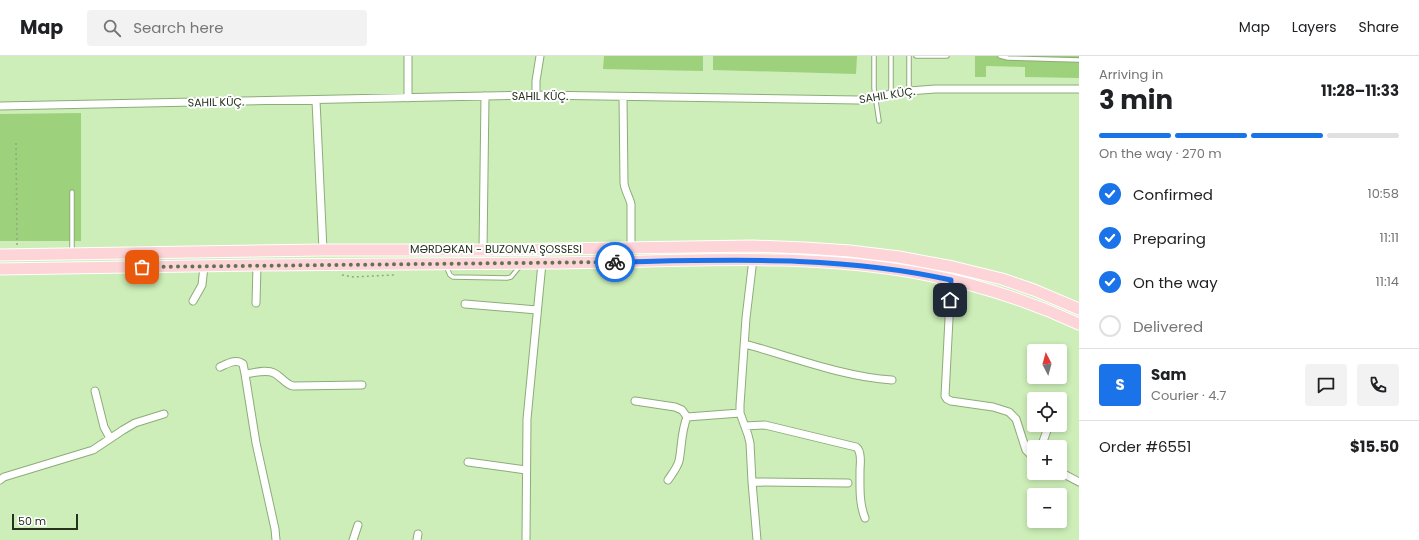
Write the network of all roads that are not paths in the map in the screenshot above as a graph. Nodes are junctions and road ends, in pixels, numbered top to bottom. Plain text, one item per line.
1 (408, 56) edge
2 (540, 56) edge
3 (874, 56) edge
4 (892, 56) edge
5 (909, 56) edge
6 (916, 56) edge
7 (947, 56) edge
8 (1000, 56) edge
9 (1079, 60) edge
10 (1079, 89) edge
11 (909, 91) junction
12 (891, 94) junction
13 (536, 95) junction
14 (485, 96) junction
15 (623, 97) junction
16 (408, 98) junction
17 (876, 98) junction
18 (316, 100) junction
19 (0, 106) edge
20 (879, 121) dead end
21 (72, 192) dead end
22 (631, 248) junction
23 (323, 250) junction
24 (483, 250) junction
25 (72, 254) junction
26 (0, 255) edge
27 (753, 259) junction
28 (542, 263) junction
29 (257, 265) junction
30 (204, 266) junction
31 (0, 269) edge
32 (951, 280) junction
33 (193, 301) dead end
34 (256, 303) dead end
35 (466, 304) dead end
36 (1079, 309) edge
37 (537, 310) junction
38 (1079, 324) edge
39 (745, 344) junction
40 (220, 367) dead end
41 (245, 374) junction
42 (892, 380) dead end
43 (362, 385) dead end
44 (95, 391) dead end
45 (635, 401) dead end
46 (740, 413) junction
47 (164, 414) dead end
48 (687, 417) junction
49 (745, 426) junction
50 (110, 438) junction
51 (1027, 451) edge
52 (468, 462) dead end
53 (526, 470) junction
54 (1067, 476) edge
55 (0, 480) edge
56 (668, 480) dead end
57 (752, 482) junction
58 (1079, 482) edge
59 (848, 483) dead end
60 (865, 518) dead end
61 (358, 525) dead end
62 (276, 540) edge
63 (353, 540) edge
64 (526, 540) edge
65 (757, 540) edge

1 - 16 street
2 - 13 street
3 - 17 lane
4 - 12 lane
5 - 11 lane
6 - 7 lane
8 - 9 lane
10 - 11 street, SAHIL KÜÇ.
11 - 12 street, SAHIL KÜÇ.
12 - 17 street, SAHIL KÜÇ.
13 - 14 street, SAHIL KÜÇ.
13 - 15 street, SAHIL KÜÇ.
14 - 16 street, SAHIL KÜÇ.
14 - 24 street
15 - 17 street, SAHIL KÜÇ.
15 - 22 street
16 - 18 street, SAHIL KÜÇ.
17 - 20 lane
18 - 19 street, SAHIL KÜÇ.
18 - 23 street
21 - 25 lane
22 - 24 main road, MƏRDƏKAN - BUZONVA ŞOSSESI
22 - 36 main road, MƏRDƏKAN - BUZONVA ŞOSSESI
23 - 24 main road, MƏRDƏKAN - BUZONVA ŞOSSESI
23 - 25 main road, MƏRDƏKAN - BUZONVA ŞOSSESI
25 - 26 main road, MƏRDƏKAN - BUZONVA ŞOSSESI
27 - 28 main road
27 - 32 main road
27 - 39 street
28 - 29 main road
28 - 37 street
29 - 30 main road
29 - 34 street
30 - 31 main road
30 - 33 street
32 - 38 main road
32 - 51 street
35 - 37 street
37 - 53 street
39 - 42 street
39 - 46 street
40 - 41 street
41 - 43 street
41 - 62 street
44 - 50 street
45 - 48 street
46 - 48 street
46 - 49 street
47 - 50 street
48 - 56 street
49 - 57 street
49 - 60 street
50 - 55 street
52 - 53 street
53 - 64 street
54 - 58 street
57 - 59 street
57 - 65 street
61 - 63 street

